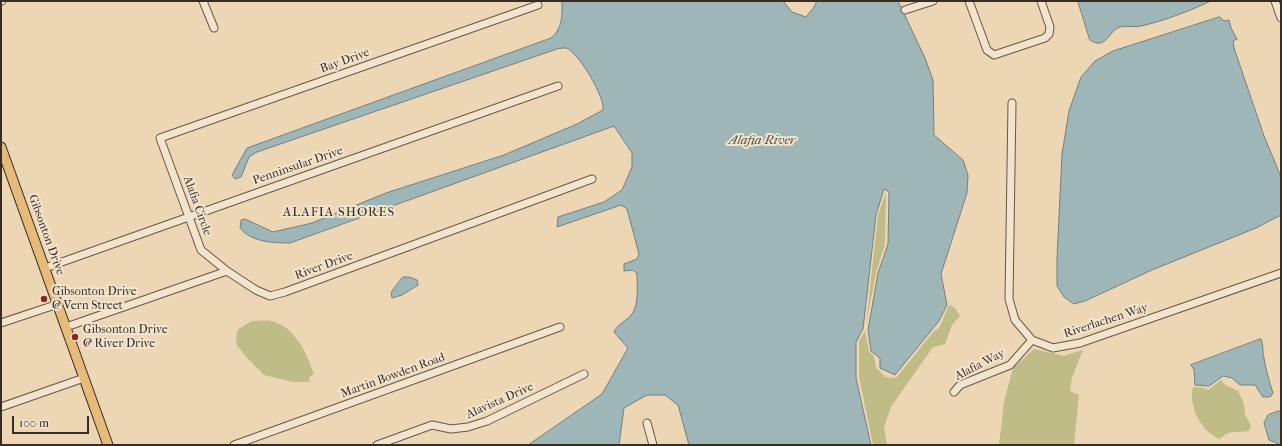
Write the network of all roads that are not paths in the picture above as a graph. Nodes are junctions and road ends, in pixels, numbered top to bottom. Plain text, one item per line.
1 (204, 1) edge
2 (933, 1) edge
3 (969, 1) edge
4 (1041, 1) edge
5 (1275, 1) edge
6 (538, 5) dead end
7 (905, 10) dead end
8 (1281, 18) edge
9 (214, 28) dead end
10 (558, 86) dead end
11 (1012, 104) dead end
12 (160, 138) joint
13 (1, 146) edge
14 (592, 179) dead end
15 (189, 216) junction
16 (45, 268) junction
17 (227, 271) junction
18 (1281, 273) edge
19 (58, 304) junction
20 (1, 323) edge
21 (66, 327) junction
22 (560, 327) dead end
23 (1032, 340) junction
24 (584, 374) dead end
25 (84, 378) junction
26 (954, 392) dead end
27 (1, 407) edge
28 (647, 423) dead end
29 (108, 445) edge
30 (234, 445) edge
31 (377, 445) edge
32 (653, 445) edge

1 - 9 street
2 - 7 street
3 - 4 street
5 - 8 street
6 - 12 street, Bay Drive
10 - 15 street, Penninsular Drive
11 - 23 street, Riverlachen Way
12 - 15 street, Alafia Circle
13 - 16 main road, Gibsonton Drive
14 - 17 street, River Drive
15 - 16 street, Penninsular Drive
15 - 17 street, Alafia Circle
16 - 19 main road, Gibsonton Drive
17 - 21 street
18 - 23 street, Riverlachen Way
19 - 20 street
19 - 21 main road, Gibsonton Drive
21 - 25 main road, Gibsonton Drive
22 - 30 street, Martin Bowden Road
23 - 26 street, Alafia Way
24 - 31 street, Alavista Drive
25 - 27 street
25 - 29 main road, Gibsonton Drive
28 - 32 street

